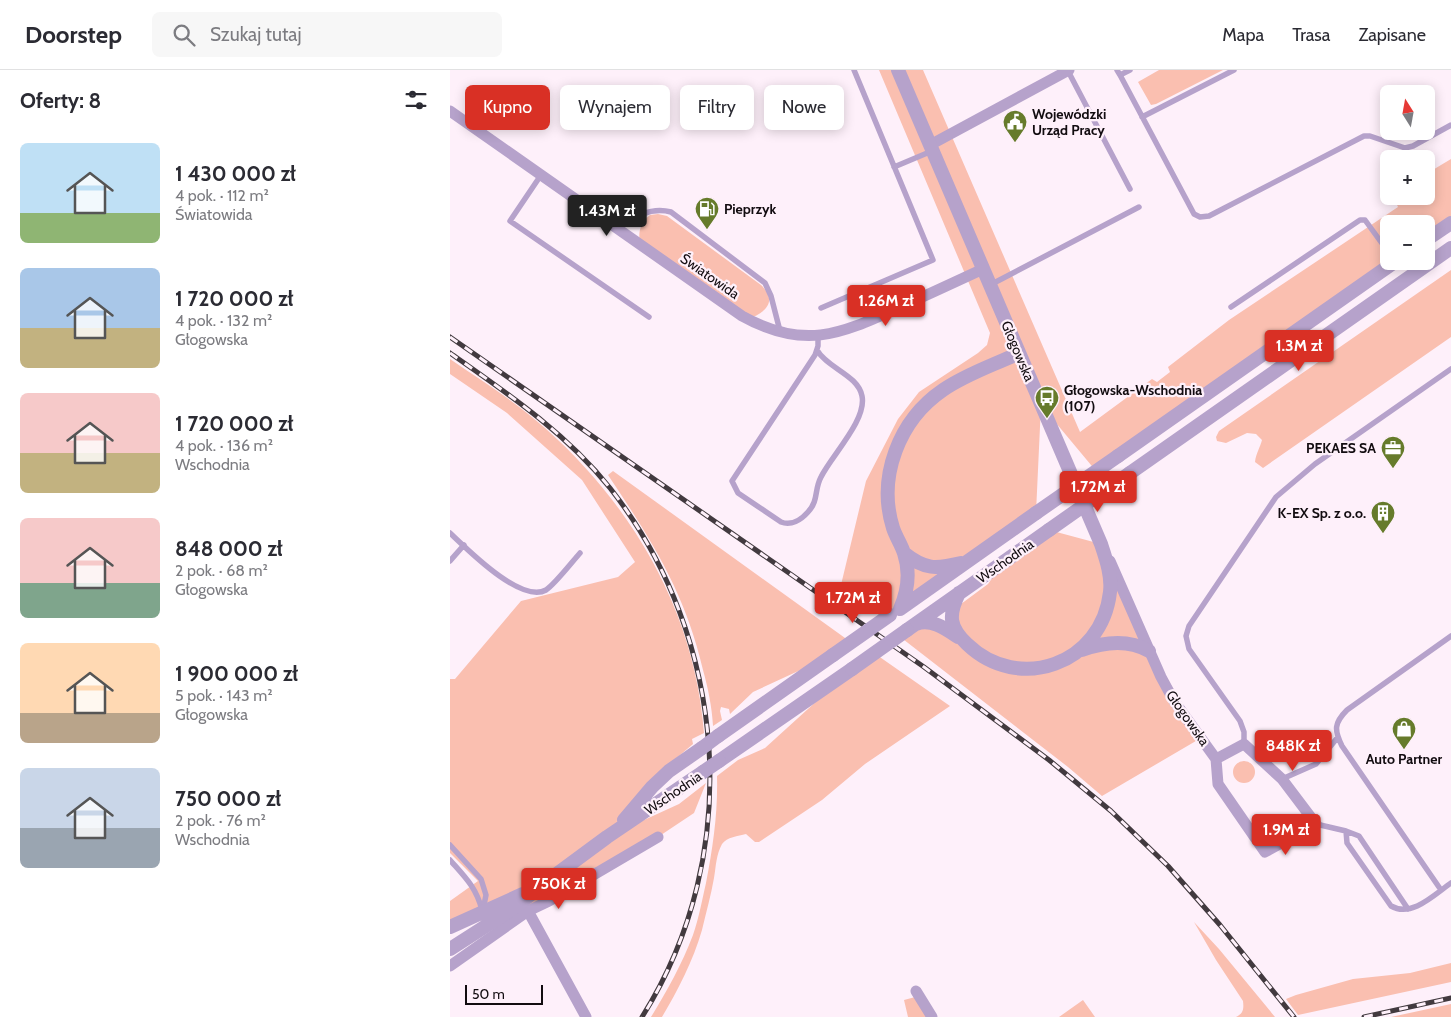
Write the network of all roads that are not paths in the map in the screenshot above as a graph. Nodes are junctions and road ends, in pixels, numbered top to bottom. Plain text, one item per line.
1 (854, 70) edge
2 (898, 70) edge
3 (1069, 70) edge
4 (1130, 70) edge
5 (1234, 70) edge
6 (1118, 73) edge
7 (450, 111) edge
8 (1142, 118) junction
9 (1451, 125) edge
10 (931, 148) junction
11 (894, 167) junction
12 (542, 175) junction
13 (1130, 189) dead end
14 (1140, 207) dead end
15 (1451, 222) edge
16 (617, 228) junction
17 (1435, 234) edge
18 (1380, 241) edge
19 (1451, 248) edge
20 (983, 269) junction
21 (1382, 270) edge
22 (990, 285) junction
23 (1230, 306) dead end
24 (821, 308) dead end
25 (649, 318) dead end
26 (780, 333) junction
27 (818, 336) junction
28 (817, 350) junction
29 (1019, 353) junction
30 (1451, 369) edge
31 (450, 533) edge
32 (1101, 544) junction
33 (464, 545) junction
34 (580, 553) dead end
35 (904, 553) junction
36 (450, 561) edge
37 (967, 562) junction
38 (959, 594) junction
39 (895, 612) junction
40 (910, 627) junction
41 (1451, 636) edge
42 (960, 638) junction
43 (1078, 651) junction
44 (1149, 651) junction
45 (1338, 737) junction
46 (1244, 744) junction
47 (1216, 759) junction
48 (1282, 779) junction
49 (1316, 824) junction
50 (1346, 831) junction
51 (607, 837) junction
52 (658, 837) dead end
53 (450, 845) edge
54 (450, 860) edge
55 (1451, 882) edge
56 (1441, 890) junction
57 (1408, 909) junction
58 (528, 911) junction
59 (490, 922) junction
60 (450, 927) edge
61 (450, 949) edge
62 (450, 966) edge
63 (916, 991) dead end
64 (586, 1017) edge
65 (932, 1017) edge

1 - 11 lane
2 - 10 street, Głogowska
3 - 10 street
3 - 13 lane
4 - 6 lane
5 - 8 lane
6 - 8 lane
7 - 12 street, Światowida
8 - 9 lane
10 - 11 lane
10 - 20 street, Głogowska
11 - 24 lane
12 - 16 street, Światowida
12 - 25 lane
14 - 22 lane
15 - 17 street
16 - 26 street, Światowida
16 - 26 lane
18 - 23 lane
19 - 38 street, Wschodnia, bridge
20 - 22 street, Głogowska
20 - 27 street, Światowida
21 - 37 street, Wschodnia, bridge
22 - 29 street, Głogowska
26 - 27 street, Światowida
27 - 28 lane
28 - 28 lane
29 - 32 street, Głogowska
29 - 35 street
30 - 46 lane
31 - 33 lane
32 - 43 street
32 - 44 street, Głogowska
33 - 34 lane
33 - 36 lane
35 - 37 street
35 - 39 street
37 - 39 street, Wschodnia
38 - 40 street, Wschodnia
38 - 42 street
39 - 51 street, Wschodnia, bridge
40 - 42 street
40 - 51 street, Wschodnia, bridge
41 - 45 lane
42 - 43 street
43 - 44 street
44 - 47 street, Głogowska
45 - 48 lane
45 - 56 lane
46 - 47 street, Głogowska
46 - 48 street
47 - 49 street, Głogowska
48 - 49 street
49 - 50 lane
50 - 57 lane
50 - 57 lane
51 - 59 street, Wschodnia
52 - 58 street, Wschodnia
53 - 59 lane
54 - 59 lane
55 - 56 lane
56 - 57 lane
58 - 59 street, Wschodnia
58 - 64 street
59 - 60 street, Wschodnia
59 - 61 street, Wschodnia
59 - 62 street, Wschodnia
63 - 65 street

